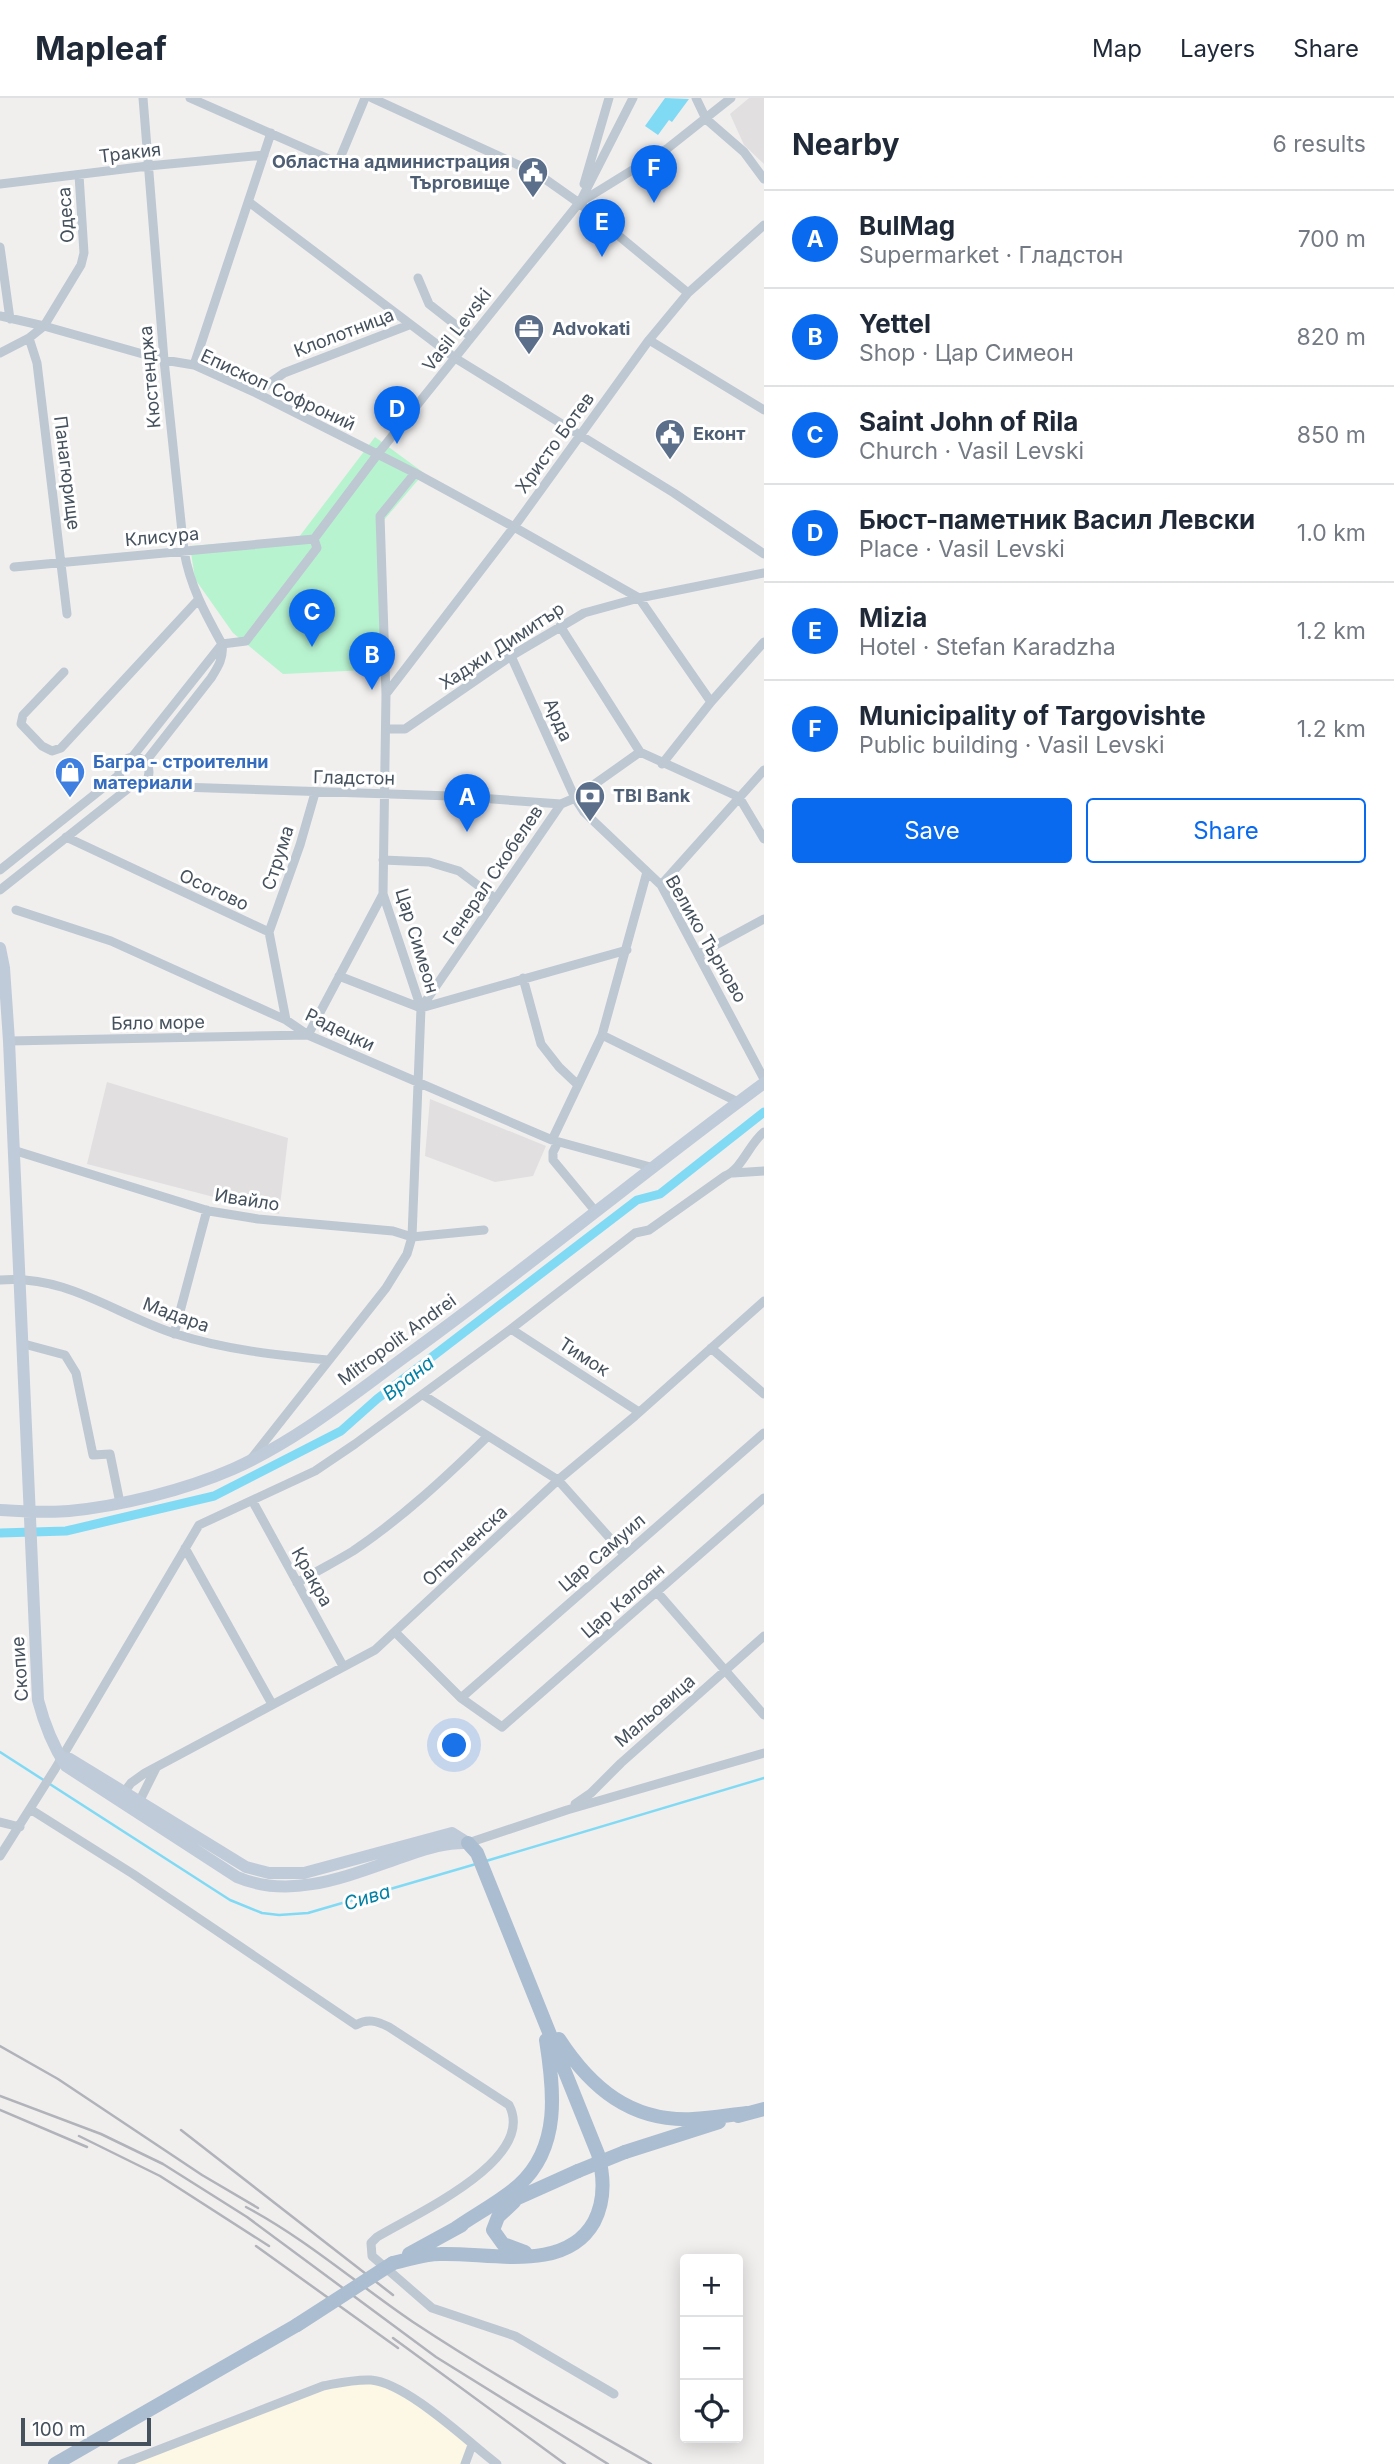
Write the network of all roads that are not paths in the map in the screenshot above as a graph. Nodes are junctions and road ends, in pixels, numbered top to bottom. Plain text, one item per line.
1 (143, 98) edge
2 (190, 98) edge
3 (365, 98) edge
4 (372, 98) edge
5 (609, 98) edge
6 (633, 98) edge
7 (696, 98) edge
8 (727, 100) edge
9 (706, 119) junction
10 (271, 133) junction
11 (264, 155) junction
12 (148, 166) junction
13 (79, 175) junction
14 (764, 179) edge
15 (0, 184) edge
16 (249, 202) junction
17 (579, 203) junction
18 (764, 225) edge
19 (0, 247) edge
20 (418, 278) dead end
21 (688, 293) junction
22 (0, 316) edge
23 (10, 319) junction
24 (409, 325) junction
25 (44, 326) junction
26 (29, 338) junction
27 (471, 338) junction
28 (649, 340) junction
29 (0, 353) edge
30 (455, 358) junction
31 (164, 360) junction
32 (194, 365) junction
33 (256, 393) junction
34 (764, 410) edge
35 (580, 435) junction
36 (377, 455) junction
37 (415, 473) junction
38 (514, 527) junction
39 (314, 539) junction
40 (184, 551) junction
41 (764, 554) edge
42 (62, 561) junction
43 (14, 567) dead end
44 (764, 573) edge
45 (639, 598) junction
46 (198, 600) junction
47 (66, 614) dead end
48 (560, 626) junction
49 (764, 642) edge
50 (222, 645) junction
51 (512, 656) junction
52 (64, 672) dead end
53 (386, 694) junction
54 (711, 702) junction
55 (386, 729) junction
56 (640, 752) junction
57 (133, 756) junction
58 (146, 761) junction
59 (662, 764) junction
60 (764, 769) edge
61 (119, 775) junction
62 (147, 781) junction
63 (130, 787) junction
64 (315, 793) junction
65 (384, 794) junction
66 (575, 797) junction
67 (739, 797) junction
68 (561, 804) junction
69 (66, 837) junction
70 (764, 839) edge
71 (383, 860) junction
72 (0, 870) edge
73 (648, 873) junction
74 (662, 884) junction
75 (0, 890) edge
76 (383, 894) junction
77 (496, 899) junction
78 (16, 910) dead end
79 (764, 919) edge
80 (269, 932) junction
81 (0, 948) edge
82 (627, 950) junction
83 (699, 954) junction
84 (340, 976) junction
85 (523, 978) junction
86 (3, 980) edge
87 (421, 1008) junction
88 (286, 1020) junction
89 (308, 1035) junction
90 (602, 1035) junction
91 (9, 1041) junction
92 (764, 1081) edge
93 (416, 1083) junction
94 (578, 1085) junction
95 (738, 1101) junction
96 (764, 1132) edge
97 (555, 1141) junction
98 (13, 1150) junction
99 (654, 1168) junction
100 (764, 1171) edge
101 (733, 1172) junction
102 (207, 1210) junction
103 (596, 1212) junction
104 (484, 1230) dead end
105 (412, 1237) junction
106 (19, 1278) junction
107 (0, 1280) edge
108 (764, 1301) edge
109 (511, 1329) junction
110 (174, 1334) junction
111 (24, 1344) junction
112 (710, 1348) junction
113 (328, 1360) junction
114 (764, 1394) edge
115 (423, 1395) junction
116 (639, 1412) junction
117 (764, 1433) edge
118 (488, 1436) junction
119 (250, 1460) junction
120 (558, 1480) junction
121 (764, 1497) edge
122 (253, 1502) junction
123 (120, 1503) junction
124 (0, 1510) edge
125 (29, 1515) junction
126 (185, 1548) junction
127 (624, 1554) junction
128 (297, 1583) junction
129 (657, 1592) junction
130 (396, 1633) junction
131 (764, 1636) edge
132 (343, 1667) junction
133 (725, 1671) junction
134 (461, 1698) junction
135 (272, 1704) junction
136 (764, 1715) edge
137 (764, 1753) edge
138 (58, 1764) junction
139 (156, 1768) junction
140 (122, 1795) junction
141 (137, 1805) junction
142 (30, 1809) junction
143 (567, 1810) junction
144 (0, 1822) edge
145 (20, 1827) junction
146 (473, 1848) junction
147 (0, 1856) edge
148 (541, 2011) junction
149 (764, 2109) edge
150 (747, 2113) junction
151 (520, 2197) junction
152 (456, 2228) junction
153 (538, 2255) junction
154 (393, 2263) junction
155 (614, 2394) dead end
156 (472, 2445) junction
157 (55, 2464) edge
158 (122, 2464) edge
159 (465, 2464) edge
160 (497, 2464) edge

1 - 12 street, Кюстенджа
2 - 10 street
3 - 10 street
4 - 17 street
5 - 17 street
6 - 17 street
7 - 9 street
8 - 9 street, Vasil Levski
9 - 14 street
9 - 17 street, Vasil Levski
10 - 11 street
11 - 12 street, Тракия
11 - 16 street
12 - 13 street, Тракия
12 - 31 street, Кюстенджа
13 - 15 street, Тракия
13 - 25 street, Одеса
16 - 24 street
16 - 32 street
17 - 21 street
17 - 27 street, Vasil Levski
18 - 21 street, Христо Ботев
19 - 23 street
20 - 27 street
21 - 28 street, Христо Ботев
22 - 23 street, Епископ Софроний
23 - 25 street, Епископ Софроний
24 - 30 street
24 - 33 street, Клолотница
25 - 26 street
25 - 31 street, Епископ Софроний
26 - 29 street
26 - 42 street, Панагюрище
27 - 30 street, Vasil Levski
28 - 34 street
28 - 35 street, Христо Ботев
30 - 35 street
30 - 36 street, Vasil Levski
31 - 32 street, Епископ Софроний
31 - 40 street, Кюстенджа
32 - 33 street, Епископ Софроний
33 - 36 street, Епископ Софроний
35 - 38 street, Христо Ботев
35 - 41 street
36 - 37 street, Епископ Софроний
36 - 39 street, Vasil Levski
37 - 38 street
37 - 53 street, Цар Симеон
38 - 45 street
38 - 53 street, Христо Ботев
39 - 40 street, Клисура
39 - 50 street, Vasil Levski
40 - 42 street, Клисура
40 - 46 street, Кюстенджа
42 - 43 street, Клисура
42 - 47 street, Панагюрище
44 - 45 street, Хаджи Димитър
45 - 48 street, Хаджи Димитър
45 - 54 street
46 - 50 street, Кюстенджа
46 - 52 street
48 - 51 street, Хаджи Димитър
48 - 56 street
49 - 54 street
50 - 57 street, Vasil Levski
50 - 58 street
51 - 55 street, Хаджи Димитър
51 - 66 street, Арда
53 - 55 street, Цар Симеон
54 - 59 street
55 - 65 street, Цар Симеон
56 - 59 street
56 - 66 street, Генерал Скобелев
57 - 58 street
57 - 61 street
58 - 62 street
59 - 67 street
60 - 67 street
61 - 63 street
61 - 72 street
62 - 63 street
62 - 64 street, Гладстон
63 - 69 street
64 - 65 street, Гладстон
64 - 80 street, Струма
65 - 68 street, Гладстон
65 - 71 street, Цар Симеон
66 - 68 street, Генерал Скобелев
66 - 73 street, Велико Търново
67 - 70 street
67 - 74 street
68 - 77 street, Генерал Скобелев
69 - 75 street
69 - 80 street, Осогово
71 - 76 street, Цар Симеон
71 - 77 street
73 - 74 street, Велико Търново
73 - 82 street
74 - 83 street, Велико Търново
76 - 84 street
76 - 87 street, Цар Симеон
77 - 87 street, Генерал Скобелев
78 - 88 street, Радецки
79 - 83 street
80 - 88 street
81 - 86 street, Скопие
82 - 85 street
82 - 90 street
83 - 92 street, Велико Търново
84 - 87 street
84 - 89 street
85 - 87 street
85 - 94 street
86 - 91 street, Скопие
87 - 93 street, Цар Симеон
88 - 89 street, Радецки
89 - 91 street, Бяло море
89 - 93 street, Радецки
90 - 94 street
90 - 95 street
91 - 98 street, Скопие
92 - 95 street, Mitropolit Andrei
93 - 97 street, Радецки
93 - 105 street, Цар Симеон
94 - 97 street
95 - 99 street, Mitropolit Andrei
96 - 101 street
97 - 99 street, Радецки
97 - 103 street
98 - 102 street, Ивайло
98 - 106 street, Скопие
99 - 103 street, Mitropolit Andrei
100 - 101 street
101 - 109 street
102 - 105 street, Ивайло
102 - 110 street
103 - 119 street, Mitropolit Andrei
104 - 105 street, Ивайло
105 - 113 street, Цар Симеон
106 - 107 street, Мадара
106 - 110 street, Мадара
106 - 111 street, Скопие
108 - 112 street, Опълченска
109 - 115 street
109 - 116 street, Тимок
110 - 113 street, Мадара
111 - 123 street
111 - 125 street, Скопие
112 - 114 street
112 - 116 street, Опълченска
113 - 119 street, Цар Симеон
115 - 118 street
115 - 122 street
116 - 120 street, Опълченска
117 - 127 street, Цар Самуил
118 - 120 street
118 - 128 street
119 - 123 street, Mitropolit Andrei
120 - 127 street
120 - 130 street, Опълченска
121 - 129 street, Цар Калоян
122 - 126 street
122 - 128 street, Кракра
123 - 125 street, Mitropolit Andrei
124 - 125 street, Mitropolit Andrei
125 - 138 street, Скопие
126 - 135 street
126 - 138 street
127 - 134 street, Цар Самуил
128 - 132 street, Кракра
129 - 133 street
129 - 134 street, Цар Калоян
130 - 132 street, Опълченска
130 - 134 street
131 - 133 street, Мальовица
132 - 135 street, Опълченска
133 - 136 street
133 - 143 street, Мальовица
135 - 139 street, Опълченска
137 - 143 street
138 - 140 street
138 - 142 street
139 - 140 street, Опълченска
139 - 141 street
140 - 141 street
141 - 146 street
142 - 145 street
142 - 155 street
143 - 146 street
144 - 145 street
145 - 147 street
146 - 148 main road
148 - 150 main road
148 - 152 main road
148 - 153 main road
149 - 150 main road
150 - 151 main road, bridge
151 - 152 main road
151 - 153 main road
152 - 154 main road
153 - 154 main road
154 - 157 main road, bridge
156 - 158 street
156 - 159 street
156 - 160 street

